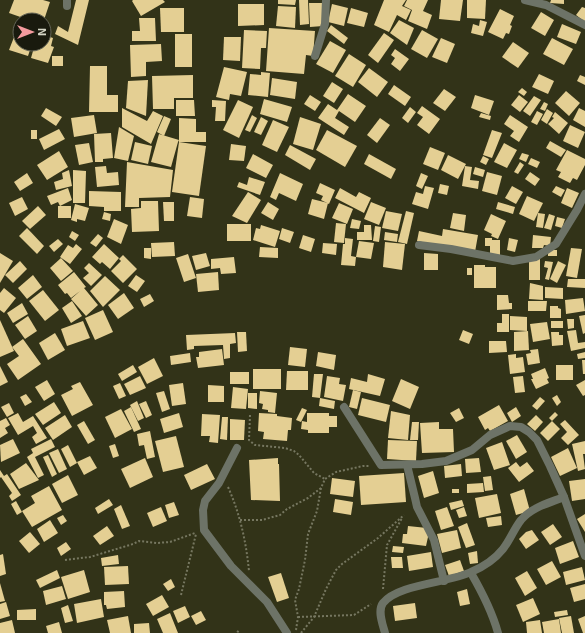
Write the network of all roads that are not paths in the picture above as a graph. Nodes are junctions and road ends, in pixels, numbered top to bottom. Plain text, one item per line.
1 (326, 0) edge
2 (525, 0) edge
3 (546, 2) edge
4 (585, 25) edge
5 (315, 56) dead end
6 (585, 194) edge
7 (419, 245) dead end
8 (344, 407) dead end
9 (237, 448) dead end
10 (407, 465) junction
11 (564, 497) junction
12 (585, 556) edge
13 (471, 572) junction
14 (444, 581) junction
15 (287, 633) edge
16 (385, 633) edge
17 (498, 633) edge

1 - 5 street
2 - 3 street
3 - 4 street
6 - 7 street
8 - 10 street
9 - 15 street
10 - 11 street
10 - 14 street
11 - 12 street
11 - 13 street
13 - 14 street
13 - 17 street
14 - 16 street

